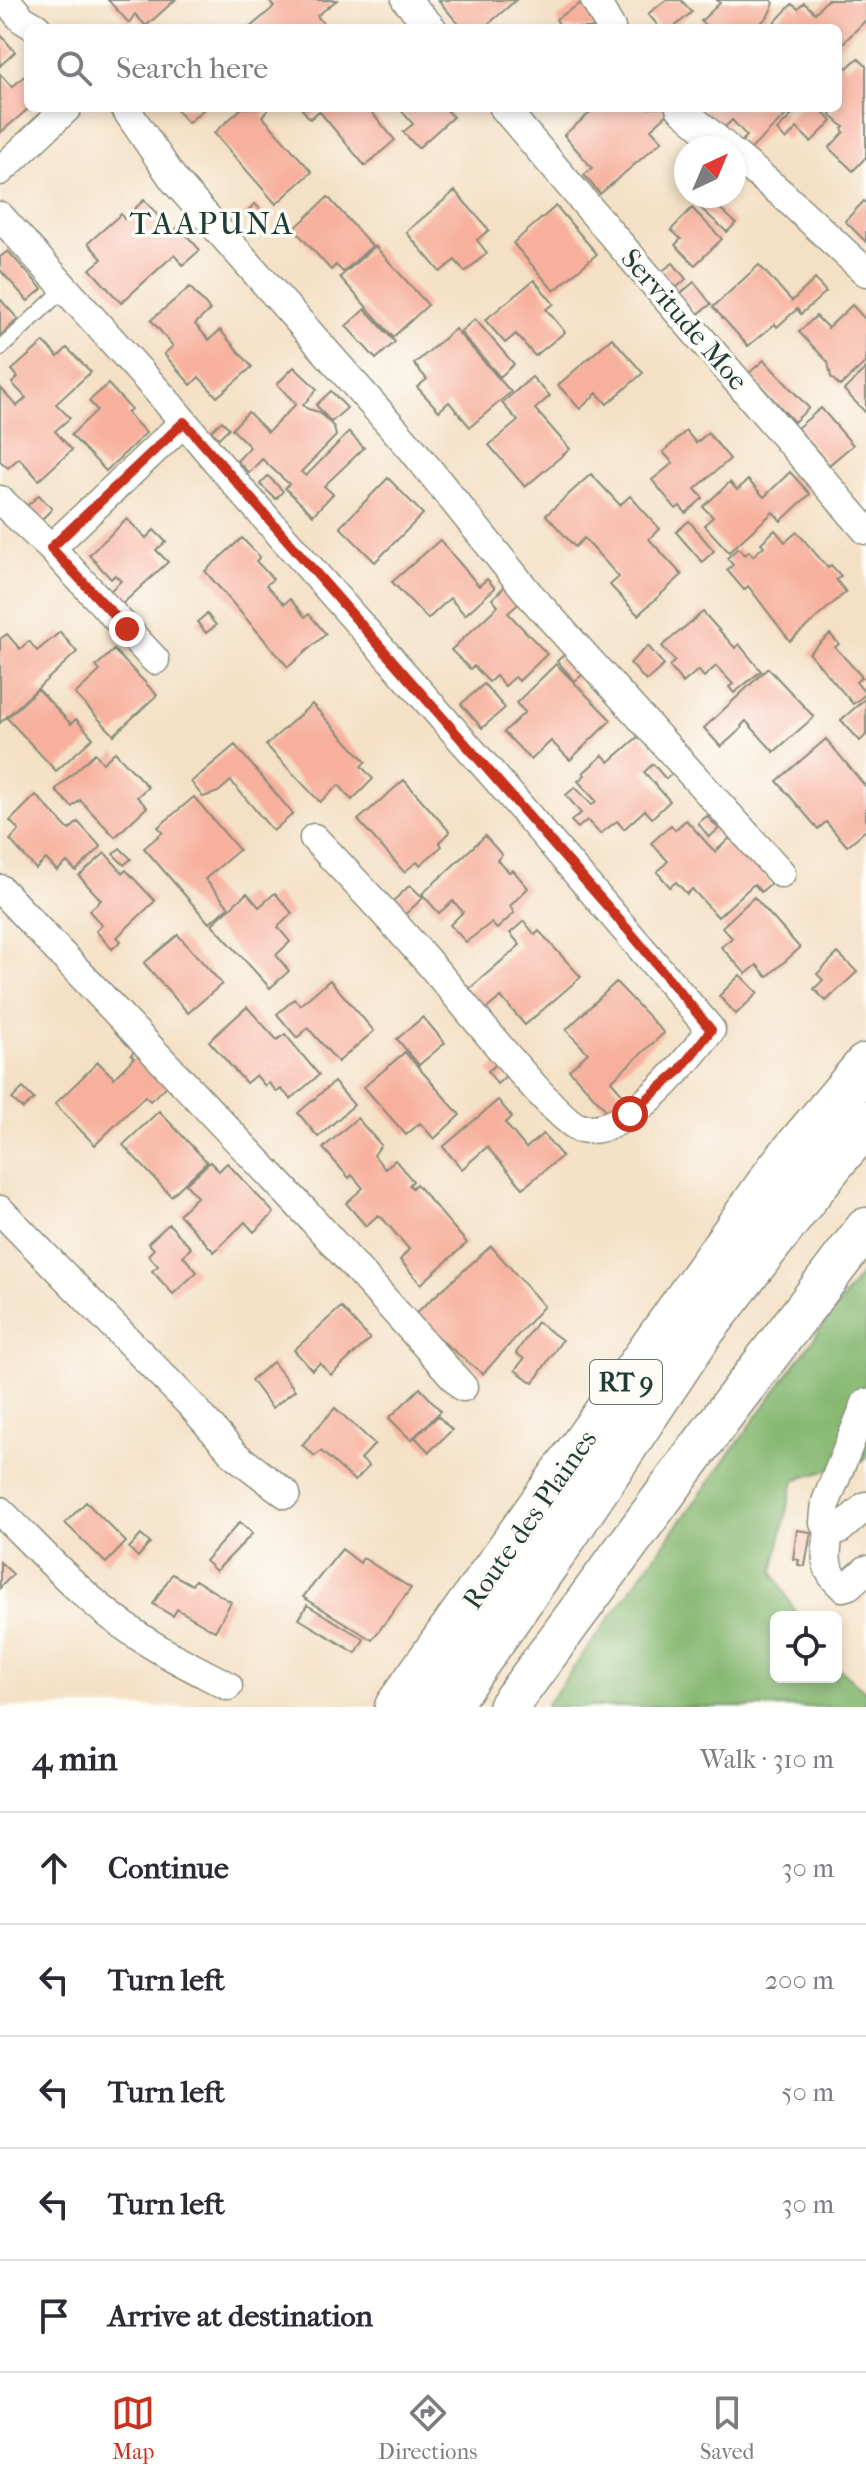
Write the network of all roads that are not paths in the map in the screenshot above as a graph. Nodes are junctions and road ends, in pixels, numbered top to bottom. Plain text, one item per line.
1 (6, 0) edge
2 (406, 0) edge
3 (595, 0) edge
4 (30, 24) edge
5 (428, 24) edge
6 (609, 24) edge
7 (63, 112) edge
8 (128, 112) edge
9 (507, 112) edge
10 (685, 112) edge
11 (713, 136) edge
12 (746, 164) edge
13 (0, 171) edge
14 (0, 216) edge
15 (866, 272) edge
16 (64, 289) junction
17 (0, 349) edge
18 (184, 422) junction
19 (0, 500) edge
20 (866, 530) edge
21 (51, 548) junction
22 (155, 660) dead end
23 (314, 838) dead end
24 (781, 873) dead end
25 (0, 889) edge
26 (866, 1066) edge
27 (866, 1123) edge
28 (0, 1210) edge
29 (866, 1228) edge
30 (463, 1387) dead end
31 (866, 1403) edge
32 (286, 1494) dead end
33 (866, 1506) edge
34 (0, 1511) edge
35 (829, 1528) junction
36 (866, 1570) edge
37 (228, 1686) dead end
38 (397, 1707) edge
39 (446, 1707) edge
40 (508, 1707) edge

1 - 4 street
2 - 5 street
3 - 6 street
7 - 13 street
8 - 24 street
9 - 20 street, Servitude Moe
10 - 11 street
12 - 15 street
14 - 16 street
16 - 17 lane
16 - 18 street
18 - 21 street
18 - 23 street
19 - 21 street
21 - 22 street
25 - 30 street
26 - 38 highway, Route des Plaines / RT 9
27 - 39 highway, Route des Plaines / RT 9
28 - 32 street
29 - 40 main road
31 - 35 street
33 - 35 street
34 - 37 street
35 - 36 street

